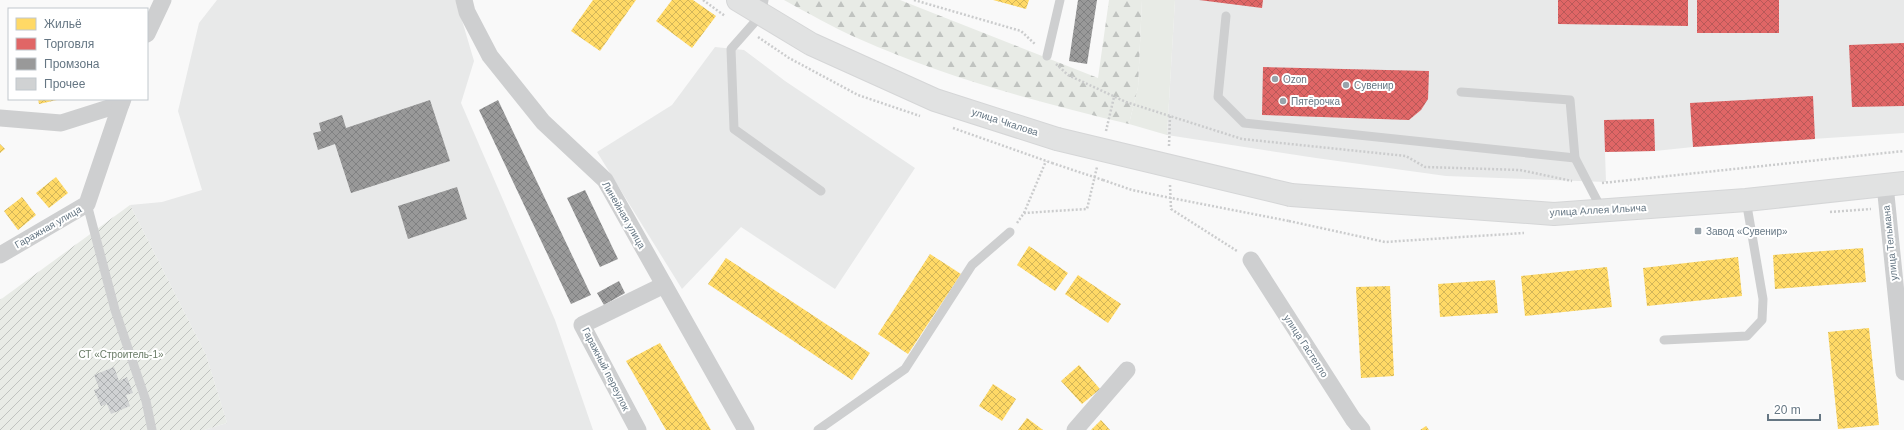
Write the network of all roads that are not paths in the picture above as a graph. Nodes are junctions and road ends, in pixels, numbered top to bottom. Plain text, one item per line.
1 (163, 0) edge
2 (464, 0) edge
3 (738, 0) edge
4 (1060, 0) edge
5 (762, 7) edge
6 (1226, 16) dead end
7 (148, 32) edge
8 (1047, 56) dead end
9 (1461, 92) dead end
10 (122, 102) edge
11 (0, 118) edge
12 (1575, 158) junction
13 (1894, 184) edge
14 (821, 191) dead end
15 (1291, 195) joint
16 (1746, 200) junction
17 (87, 204) junction
18 (1602, 211) junction
19 (1010, 232) road end
20 (0, 255) edge
21 (1252, 260) road end
22 (664, 285) junction
23 (1900, 307) edge
24 (1664, 340) dead end
25 (1127, 370) dead end
26 (1904, 372) edge
27 (152, 430) edge
28 (638, 430) edge
29 (746, 430) edge
30 (818, 430) edge
31 (1075, 430) edge
32 (1362, 430) edge

1 - 7 street
2 - 22 street, Линейная улица
3 - 5 main road, улица Чкалова
4 - 8 lane
5 - 14 lane
5 - 15 main road, улица Чкалова, bridge
6 - 12 lane
9 - 12 lane
10 - 11 street
10 - 17 street, Гаражная улица
12 - 18 lane
13 - 16 main road, улица Аллея Ильича
13 - 23 street, улица Тельмана
15 - 18 main road, улица Аллея Ильича
16 - 18 main road, улица Аллея Ильича
16 - 24 lane
17 - 20 street, Гаражная улица
17 - 27 lane
19 - 30 lane
21 - 32 street, улица Гастелло
22 - 28 street, Гаражный переулок
22 - 29 street, Линейная улица
23 - 26 street, улица Тельмана
25 - 31 street

